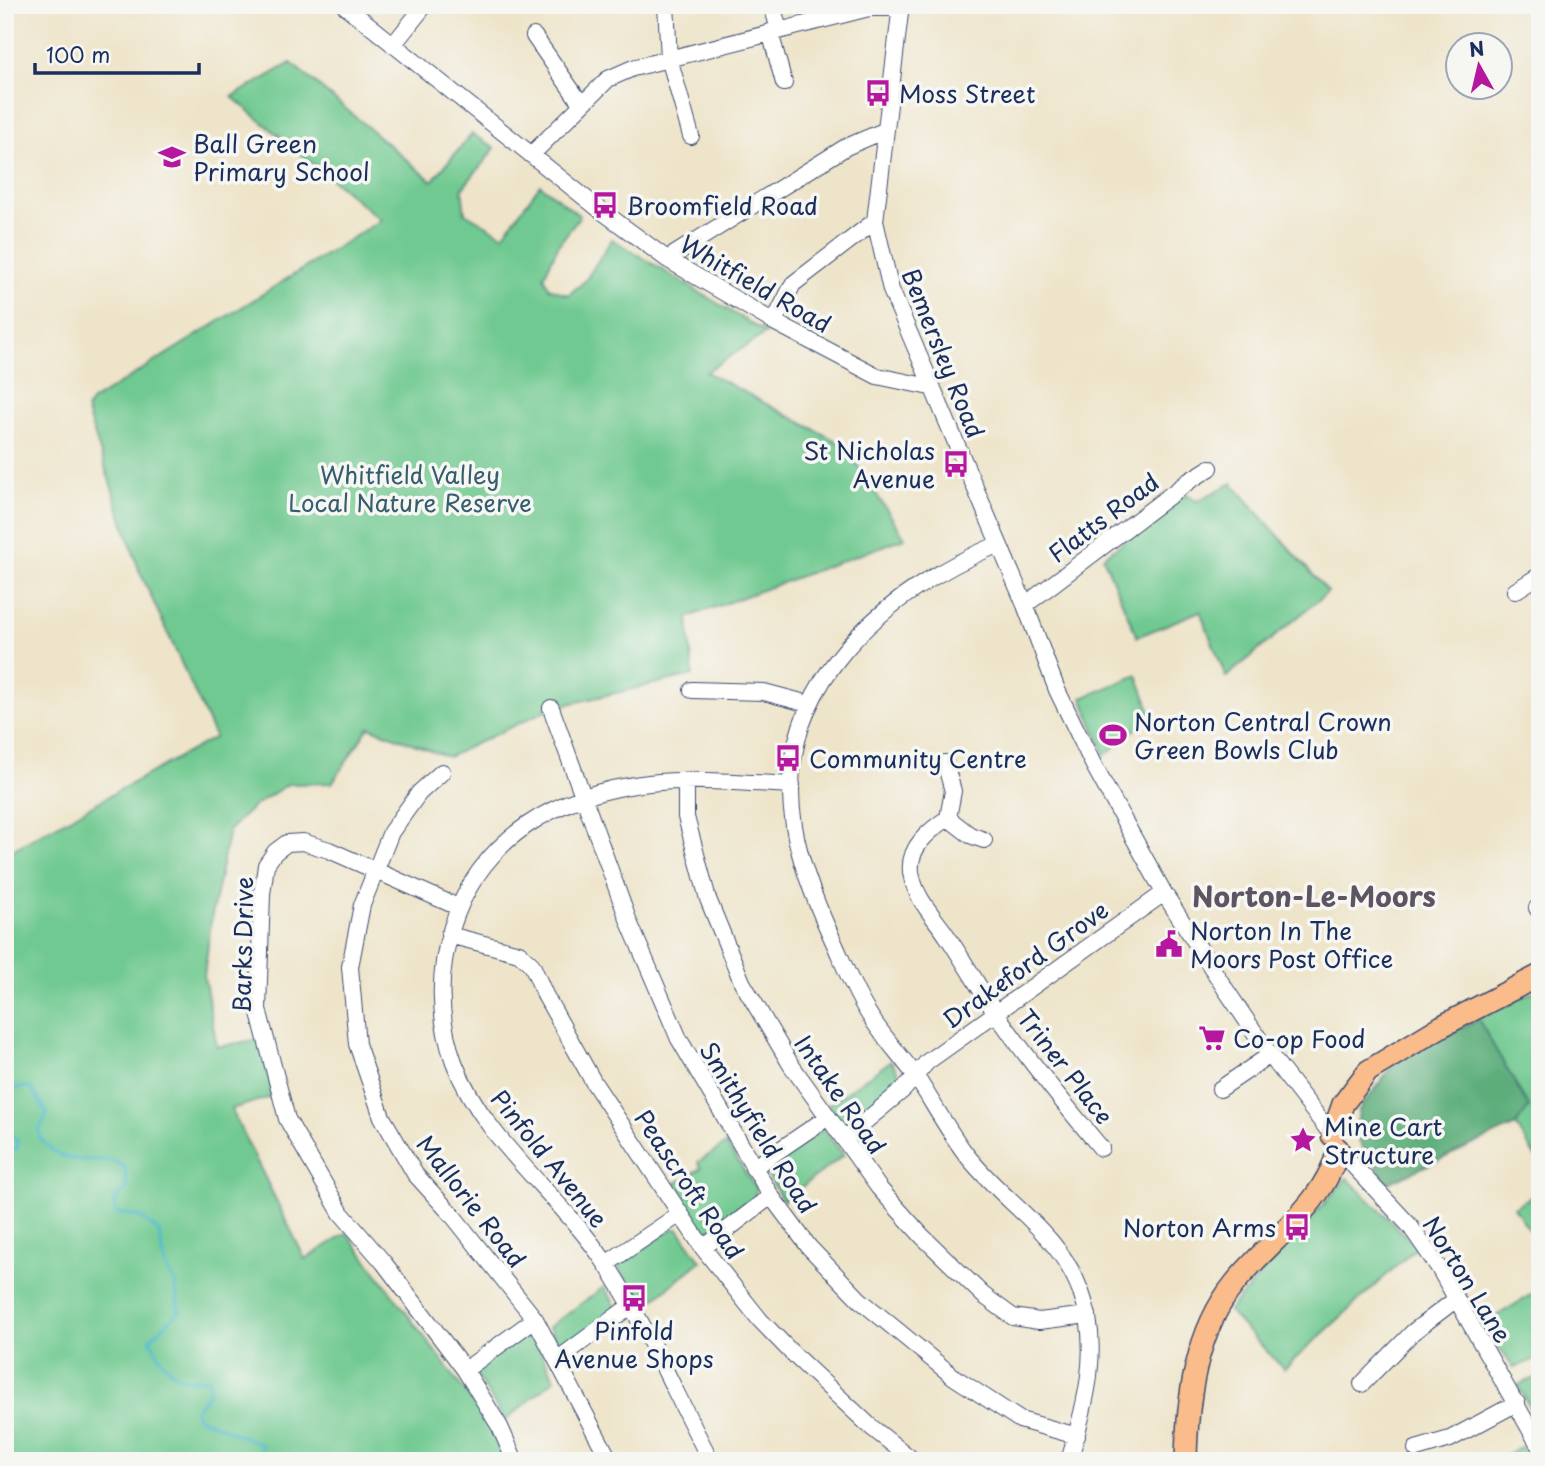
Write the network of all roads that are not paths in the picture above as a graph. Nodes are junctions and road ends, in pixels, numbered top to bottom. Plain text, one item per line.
1 (344, 5) edge
2 (425, 5) edge
3 (666, 5) edge
4 (772, 5) edge
5 (901, 6) edge
6 (774, 31) junction
7 (534, 36) dead end
8 (393, 45) junction
9 (669, 58) junction
10 (784, 83) dead end
11 (582, 105) junction
12 (886, 130) junction
13 (691, 136) dead end
14 (531, 155) junction
15 (874, 221) junction
16 (667, 259) junction
17 (774, 322) junction
18 (930, 387) junction
19 (1210, 468) dead end
20 (999, 544) junction
21 (1539, 577) edge
22 (1515, 591) dead end
23 (1025, 605) junction
24 (692, 690) dead end
25 (808, 704) junction
26 (551, 708) dead end
27 (945, 763) dead end
28 (442, 772) dead end
29 (686, 781) junction
30 (792, 785) junction
31 (582, 797) junction
32 (948, 818) junction
33 (984, 840) dead end
34 (375, 870) junction
35 (1164, 893) junction
36 (458, 907) junction
37 (449, 935) junction
38 (1540, 975) edge
39 (996, 1013) junction
40 (1270, 1055) junction
41 (915, 1076) junction
42 (1220, 1089) dead end
43 (828, 1117) junction
44 (844, 1139) junction
45 (1335, 1142) junction
46 (1101, 1148) dead end
47 (753, 1168) junction
48 (771, 1196) junction
49 (680, 1214) junction
50 (703, 1248) junction
51 (606, 1264) junction
52 (1455, 1300) junction
53 (630, 1306) junction
54 (1088, 1315) junction
55 (535, 1319) junction
56 (557, 1360) junction
57 (465, 1370) junction
58 (1362, 1384) dead end
59 (1517, 1403) junction
60 (1077, 1436) junction
61 (1540, 1447) edge
62 (1416, 1449) dead end
63 (515, 1461) edge
64 (610, 1461) edge
65 (711, 1461) edge
66 (914, 1461) edge
67 (1069, 1461) edge
68 (1186, 1461) edge

1 - 8 street, Whitfield Road
2 - 8 street
3 - 9 street
4 - 6 street
5 - 6 street
5 - 12 street, Bemersley Road
6 - 9 street
6 - 10 street
7 - 11 street
8 - 14 street, Whitfield Road
9 - 11 street
9 - 13 street
11 - 14 street
12 - 15 street, Bemersley Road
12 - 16 street
14 - 16 street, Whitfield Road
15 - 17 street
15 - 18 street, Bemersley Road
16 - 17 street, Whitfield Road
17 - 18 street, Whitfield Road
18 - 20 street, Bemersley Road
19 - 23 street, Flatts Road
20 - 23 street, Bemersley Road
20 - 25 street
21 - 22 street
23 - 35 street, Bemersley Road
24 - 25 street
25 - 30 street
26 - 31 street, Smithyfield Road
27 - 32 street
28 - 34 street, Mallorie Road
29 - 30 street, Pinfold Avenue
29 - 31 street, Pinfold Avenue
29 - 43 street, Intake Road
30 - 41 street
31 - 36 street, Pinfold Avenue
31 - 47 street, Smithyfield Road
32 - 33 street
32 - 39 street, Triner Place
34 - 36 street, Barks Drive
34 - 55 street, Mallorie Road
34 - 57 street, Barks Drive
35 - 39 street, Drakeford Grove
35 - 40 street, Norton Lane
36 - 37 street, Pinfold Avenue
37 - 49 street, Peascroft Road
37 - 51 street, Pinfold Avenue
38 - 45 main road
39 - 41 street, Drakeford Grove
39 - 46 street, Triner Place
40 - 42 street
40 - 45 street, Norton Lane
41 - 44 street, Drakeford Grove
41 - 54 street
43 - 44 street, Intake Road
43 - 47 street
44 - 54 street, Intake Road
45 - 52 street, Norton Lane
45 - 68 main road
47 - 48 street, Smithyfield Road
48 - 50 street
48 - 60 street, Smithyfield Road
49 - 50 street, Peascroft Road
49 - 51 street
50 - 66 street, Peascroft Road
51 - 53 street, Pinfold Avenue
52 - 58 street
52 - 59 street, Norton Lane
53 - 56 street
53 - 65 street, Pinfold Avenue
54 - 60 street
55 - 56 street, Mallorie Road
55 - 57 street
56 - 64 street, Mallorie Road
57 - 63 street, Barks Drive
59 - 61 street, Norton Lane
59 - 62 street
60 - 67 street

